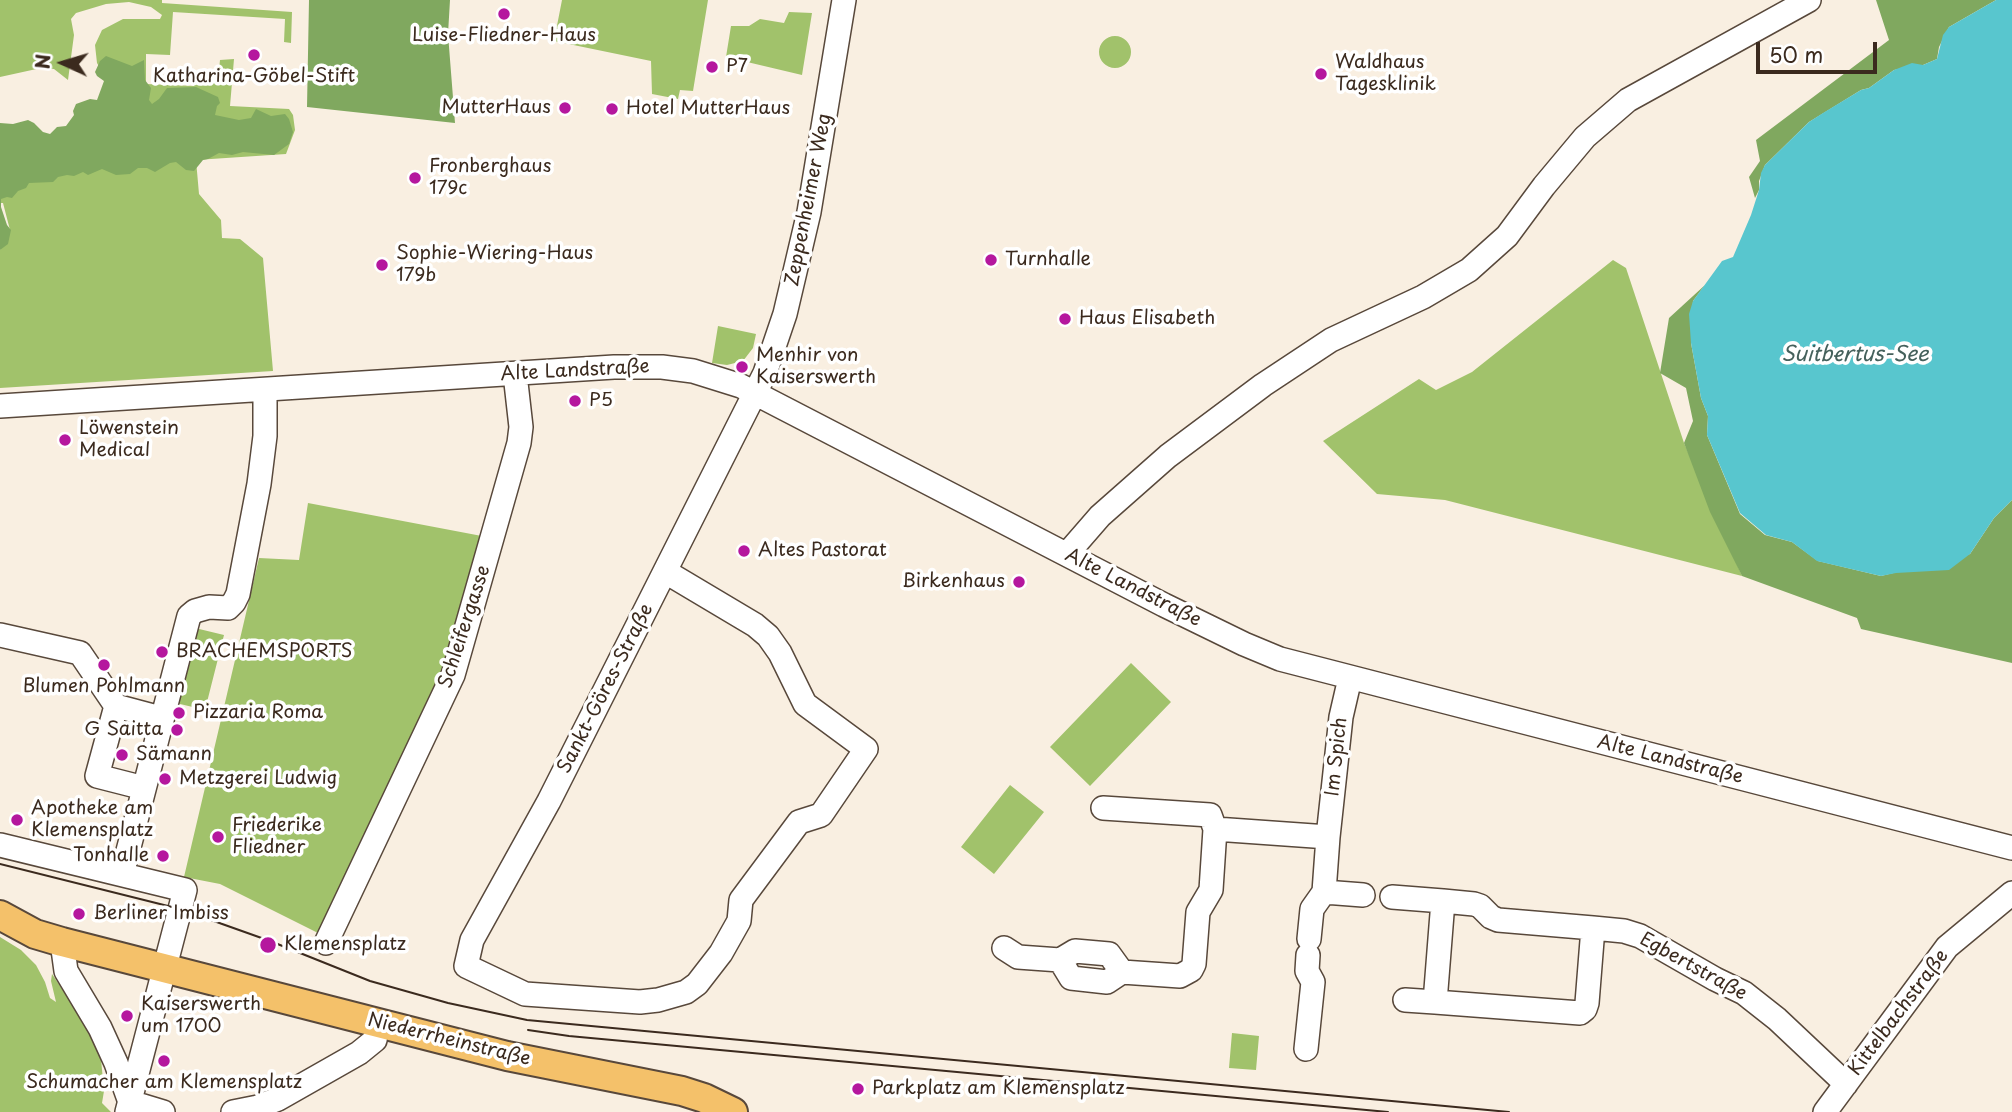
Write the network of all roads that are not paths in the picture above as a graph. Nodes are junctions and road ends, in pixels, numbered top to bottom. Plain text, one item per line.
1 (844, 0) edge
2 (1809, 0) edge
3 (515, 374) junction
4 (265, 390) junction
5 (756, 394) junction
6 (0, 406) edge
7 (1067, 554) junction
8 (666, 572) junction
9 (0, 635) edge
10 (1350, 678) junction
11 (116, 706) junction
12 (161, 718) junction
13 (144, 788) junction
14 (1103, 808) dead end
15 (1215, 829) junction
16 (1328, 837) junction
17 (0, 845) edge
18 (2012, 848) edge
19 (122, 874) junction
20 (1324, 892) junction
21 (2012, 893) edge
22 (1363, 895) dead end
23 (1392, 897) dead end
24 (1443, 901) junction
25 (0, 915) edge
26 (1593, 928) junction
27 (62, 942) junction
28 (326, 943) dead end
29 (1004, 948) dead end
30 (164, 968) junction
31 (1405, 1000) dead end
32 (1435, 1002) junction
33 (377, 1031) junction
34 (1306, 1049) dead end
35 (1846, 1084) junction
36 (128, 1107) edge
37 (163, 1112) edge
38 (233, 1112) edge
39 (733, 1112) edge
40 (1825, 1112) edge

1 - 5 street, Zeppenheimer Weg
2 - 7 street
3 - 4 street, Alte Landstraße
3 - 5 street, Alte Landstraße
3 - 28 street, Schleifergasse
4 - 6 street, Alte Landstraße
4 - 12 street
5 - 7 street, Alte Landstraße
5 - 8 street, Sankt-Göres-Straße
7 - 10 street, Alte Landstraße
8 - 8 street, Sankt-Göres-Straße
9 - 11 street
10 - 16 street, Im Spich
10 - 18 street, Alte Landstraße
11 - 12 street
11 - 13 street
12 - 13 street
13 - 19 street
14 - 15 street
15 - 16 street
15 - 29 street
16 - 20 street, Im Spich
17 - 19 street
19 - 30 street
20 - 22 street
20 - 34 street, Im Spich
21 - 35 street, Kittelbachstraße
23 - 24 street, Egbertstraße
24 - 26 street, Egbertstraße
24 - 32 street
25 - 27 main road, Niederrheinstraße
26 - 32 street
26 - 35 street, Egbertstraße
27 - 30 main road, Niederrheinstraße
27 - 36 street
30 - 33 main road, Niederrheinstraße
30 - 36 street
31 - 32 street
33 - 38 street
33 - 39 main road, Niederrheinstraße
35 - 40 street, Kittelbachstraße
36 - 37 street

